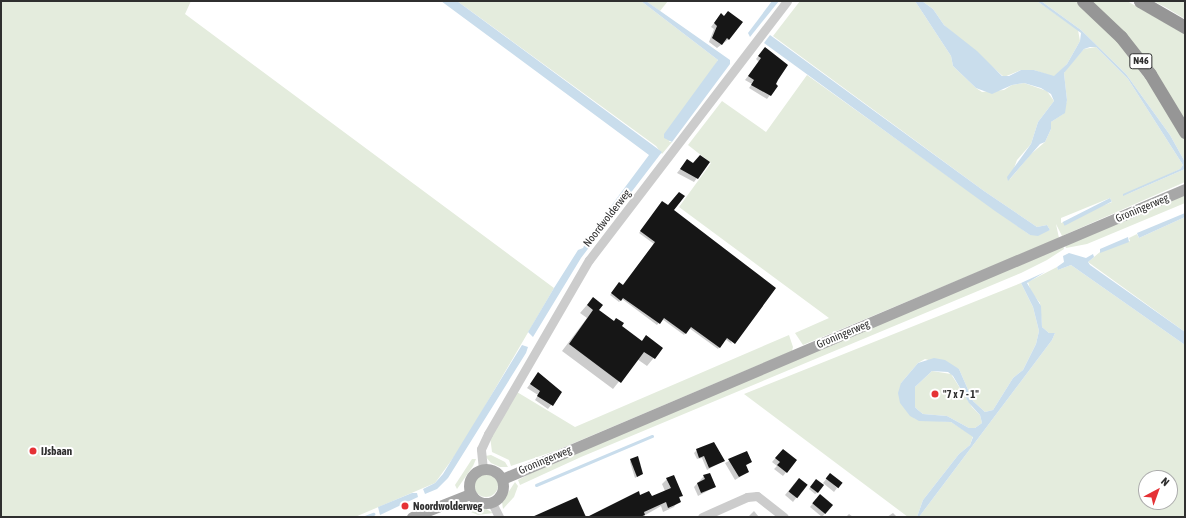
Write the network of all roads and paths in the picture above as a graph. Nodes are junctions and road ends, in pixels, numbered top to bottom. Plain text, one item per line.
1 (787, 1) edge
2 (1083, 1) edge
3 (1140, 1) edge
4 (1185, 27) edge
5 (1185, 132) edge
6 (1182, 190) edge
7 (483, 469) junction
8 (502, 479) junction
9 (470, 494) junction
10 (492, 503) junction
11 (412, 517) edge
12 (499, 517) edge
13 (702, 517) edge
14 (784, 517) edge

1 - 7 street, Noordwolderweg
2 - 5 highway, N46
3 - 4 highway
6 - 8 main road, Groningerweg
7 - 8 main road
7 - 9 main road
8 - 10 main road
9 - 10 main road
9 - 11 main road
10 - 12 street
13 - 14 street

